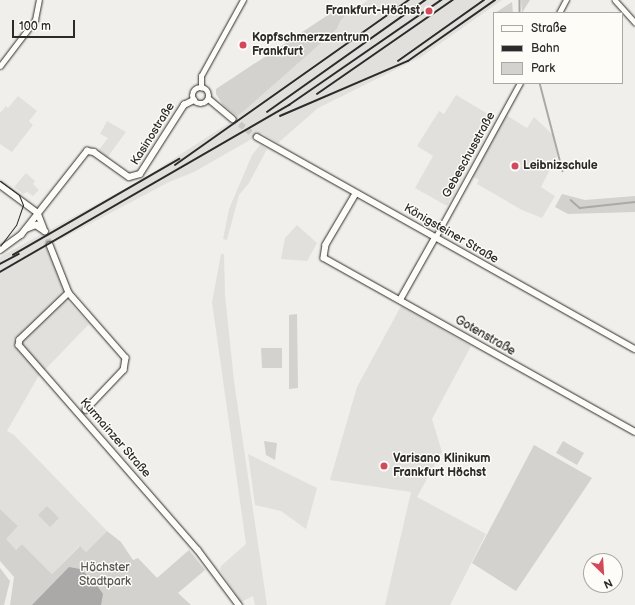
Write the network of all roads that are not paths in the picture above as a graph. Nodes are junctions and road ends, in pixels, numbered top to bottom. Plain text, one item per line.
1 (39, 0) edge
2 (243, 0) edge
3 (566, 0) edge
4 (615, 0) edge
5 (560, 12) edge
6 (635, 22) edge
7 (0, 66) edge
8 (519, 84) edge
9 (201, 88) junction
10 (209, 99) junction
11 (194, 100) junction
12 (203, 104) junction
13 (218, 109) junction
14 (233, 119) tunnel mouth
15 (257, 137) tunnel mouth
16 (0, 185) edge
17 (356, 194) junction
18 (38, 213) junction
19 (24, 231) junction
20 (435, 238) junction
21 (50, 245) tunnel mouth
22 (0, 250) edge
23 (69, 293) junction
24 (400, 300) junction
25 (635, 349) edge
26 (73, 408) junction
27 (86, 410) junction
28 (87, 424) junction
29 (635, 432) edge
30 (239, 605) edge

1 - 7 street
2 - 9 street
3 - 5 street
4 - 6 street
8 - 20 street, Gebeschusstraße
9 - 10 main road
9 - 11 main road
10 - 12 main road
10 - 13 main road
11 - 12 main road
11 - 18 main road, Kasinostraße
12 - 13 main road
13 - 14 main road
15 - 17 main road, Königsteiner Straße
16 - 18 main road
17 - 20 main road, Königsteiner Straße
17 - 24 main road, Gotenstraße
18 - 19 main road
18 - 19 main road
19 - 22 main road
20 - 24 main road
20 - 25 main road, Königsteiner Straße
21 - 23 main road
23 - 26 main road, Kurmainzer Straße
23 - 27 main road
24 - 29 main road, Gotenstraße
26 - 27 main road
26 - 28 main road, Kurmainzer Straße
27 - 28 main road
28 - 30 main road, Kurmainzer Straße

